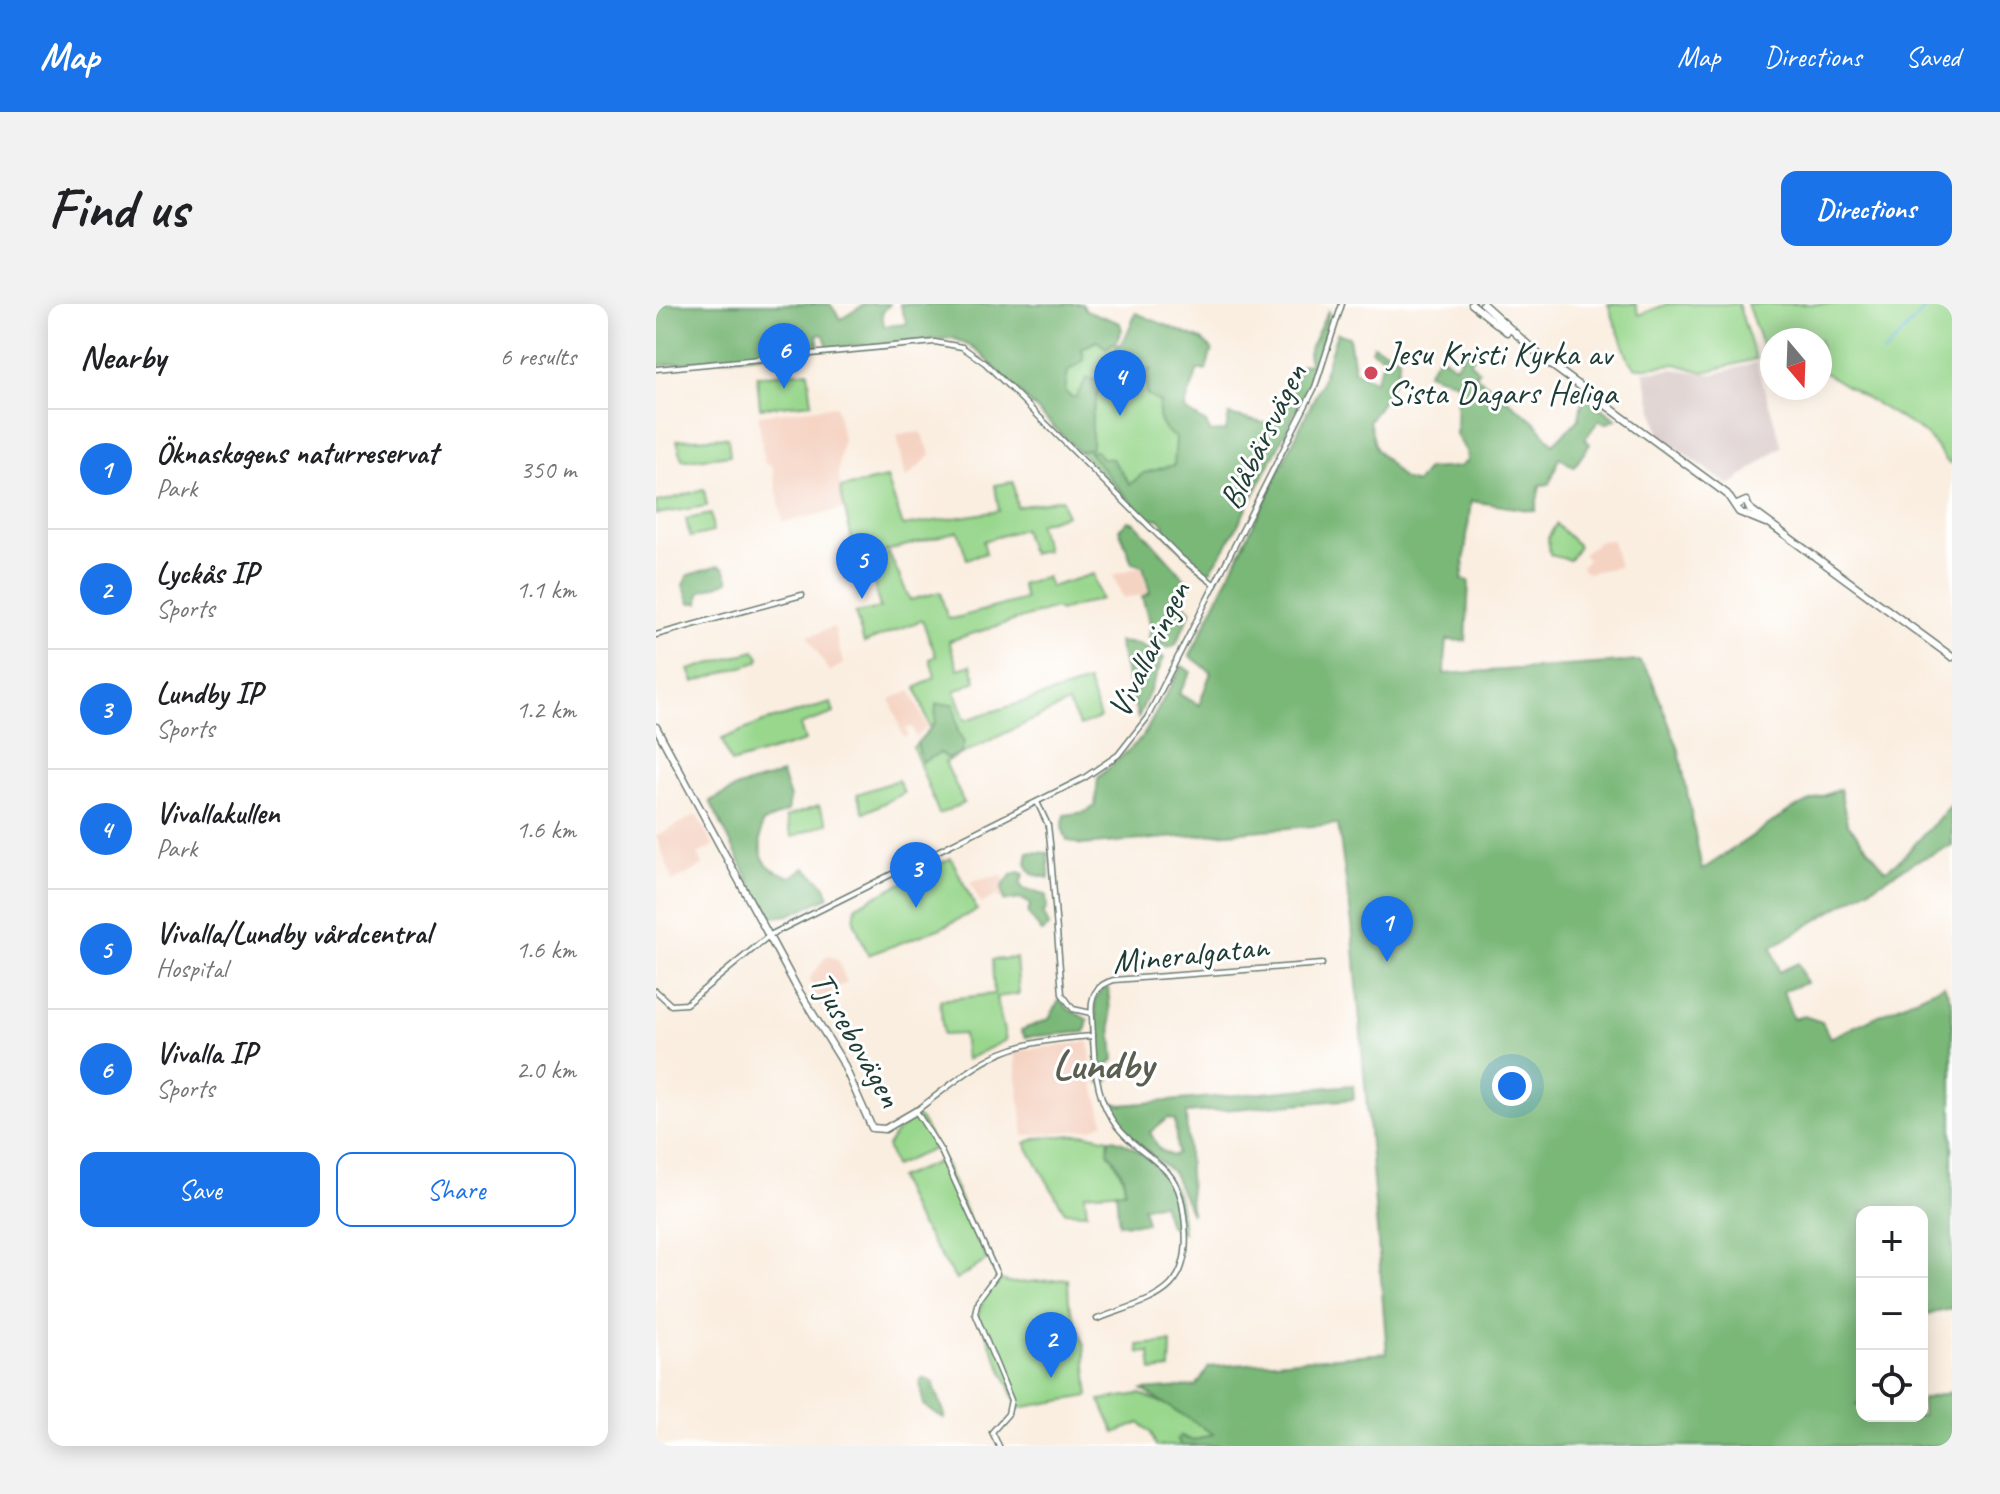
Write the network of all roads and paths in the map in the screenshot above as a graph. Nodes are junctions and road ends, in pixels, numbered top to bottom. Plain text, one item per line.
1 (1342, 304) edge
2 (1477, 305) edge
3 (656, 369) edge
4 (1740, 503) junction
5 (1747, 512) junction
6 (1215, 585) junction
7 (802, 595) dead end
8 (656, 635) edge
9 (1952, 657) edge
10 (656, 727) edge
11 (1037, 802) junction
12 (770, 935) junction
13 (1322, 964) dead end
14 (656, 991) edge
15 (1091, 1013) junction
16 (1093, 1036) junction
17 (916, 1111) junction
18 (1097, 1319) dead end
19 (999, 1446) edge

1 - 6 street, Blåbärsvägen
2 - 4 main road
3 - 6 street, Vivallaringen
4 - 5 main road
4 - 5 main road
5 - 9 main road
6 - 11 street, Vivallaringen
7 - 8 street
10 - 12 main road
11 - 12 street, Vivallaringen
11 - 15 street
12 - 14 street, Vivallaringen
12 - 17 main road, Tjusebovägen
13 - 15 street, Mineralgatan
15 - 16 street, Mineralgatan
16 - 17 street
16 - 18 street, Mineralgatan
17 - 19 street

